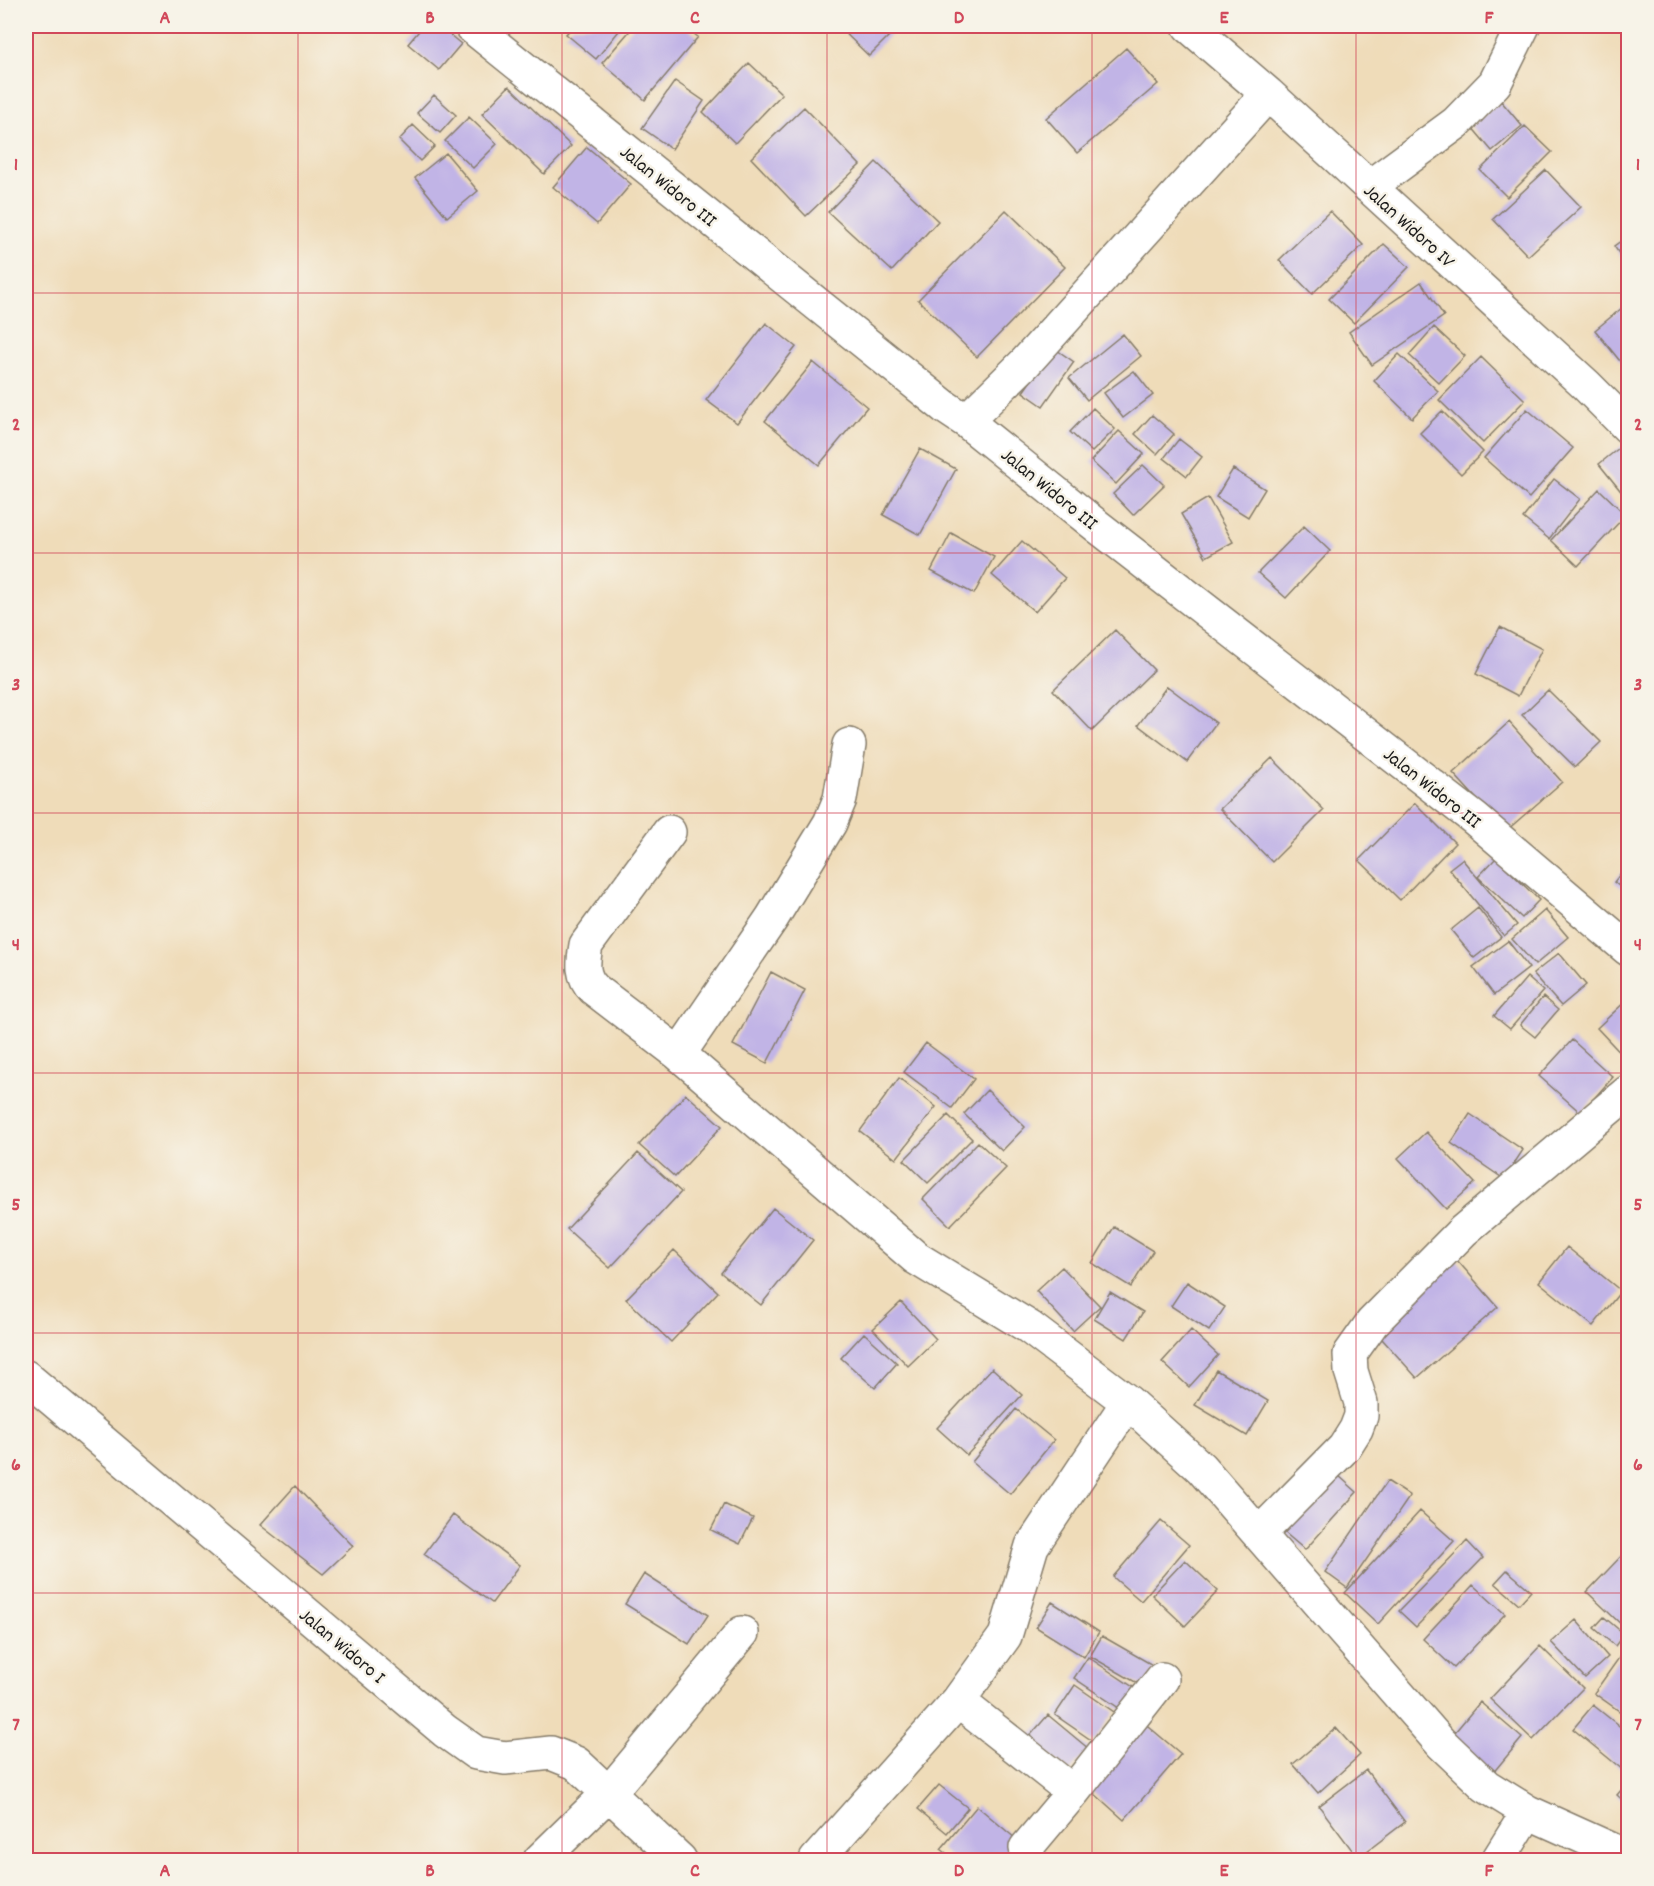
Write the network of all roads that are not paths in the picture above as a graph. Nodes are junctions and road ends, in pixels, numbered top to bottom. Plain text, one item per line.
1 (471, 26) edge
2 (1189, 26) edge
3 (1523, 26) edge
4 (1268, 94) junction
5 (1370, 187) junction
6 (966, 421) junction
7 (1629, 427) edge
8 (849, 745) dead end
9 (669, 832) dead end
10 (1629, 949) edge
11 (679, 1054) junction
12 (1629, 1092) edge
13 (26, 1377) edge
14 (1128, 1402) junction
15 (1259, 1534) junction
16 (742, 1633) dead end
17 (1162, 1679) dead end
18 (958, 1701) junction
19 (1073, 1792) junction
20 (608, 1794) junction
21 (1528, 1812) junction
22 (1026, 1848) dead end
23 (668, 1857) edge
24 (1629, 1857) edge
25 (540, 1860) edge
26 (816, 1860) edge
27 (1498, 1860) edge

1 - 6 street, Jalan Widoro III
2 - 4 street, Jalan Widoro IV
3 - 5 street
4 - 5 street, Jalan Widoro IV
4 - 6 street
5 - 7 street, Jalan Widoro IV
6 - 10 street, Jalan Widoro III
8 - 11 street
9 - 11 street
11 - 14 street
12 - 15 street
13 - 20 street, Jalan Widoro I
14 - 15 street
14 - 18 street
15 - 21 street
16 - 20 street
17 - 19 street
18 - 19 street
18 - 26 street
19 - 22 street
20 - 23 street, Jalan Widoro I
20 - 25 street
21 - 24 street
21 - 27 street

